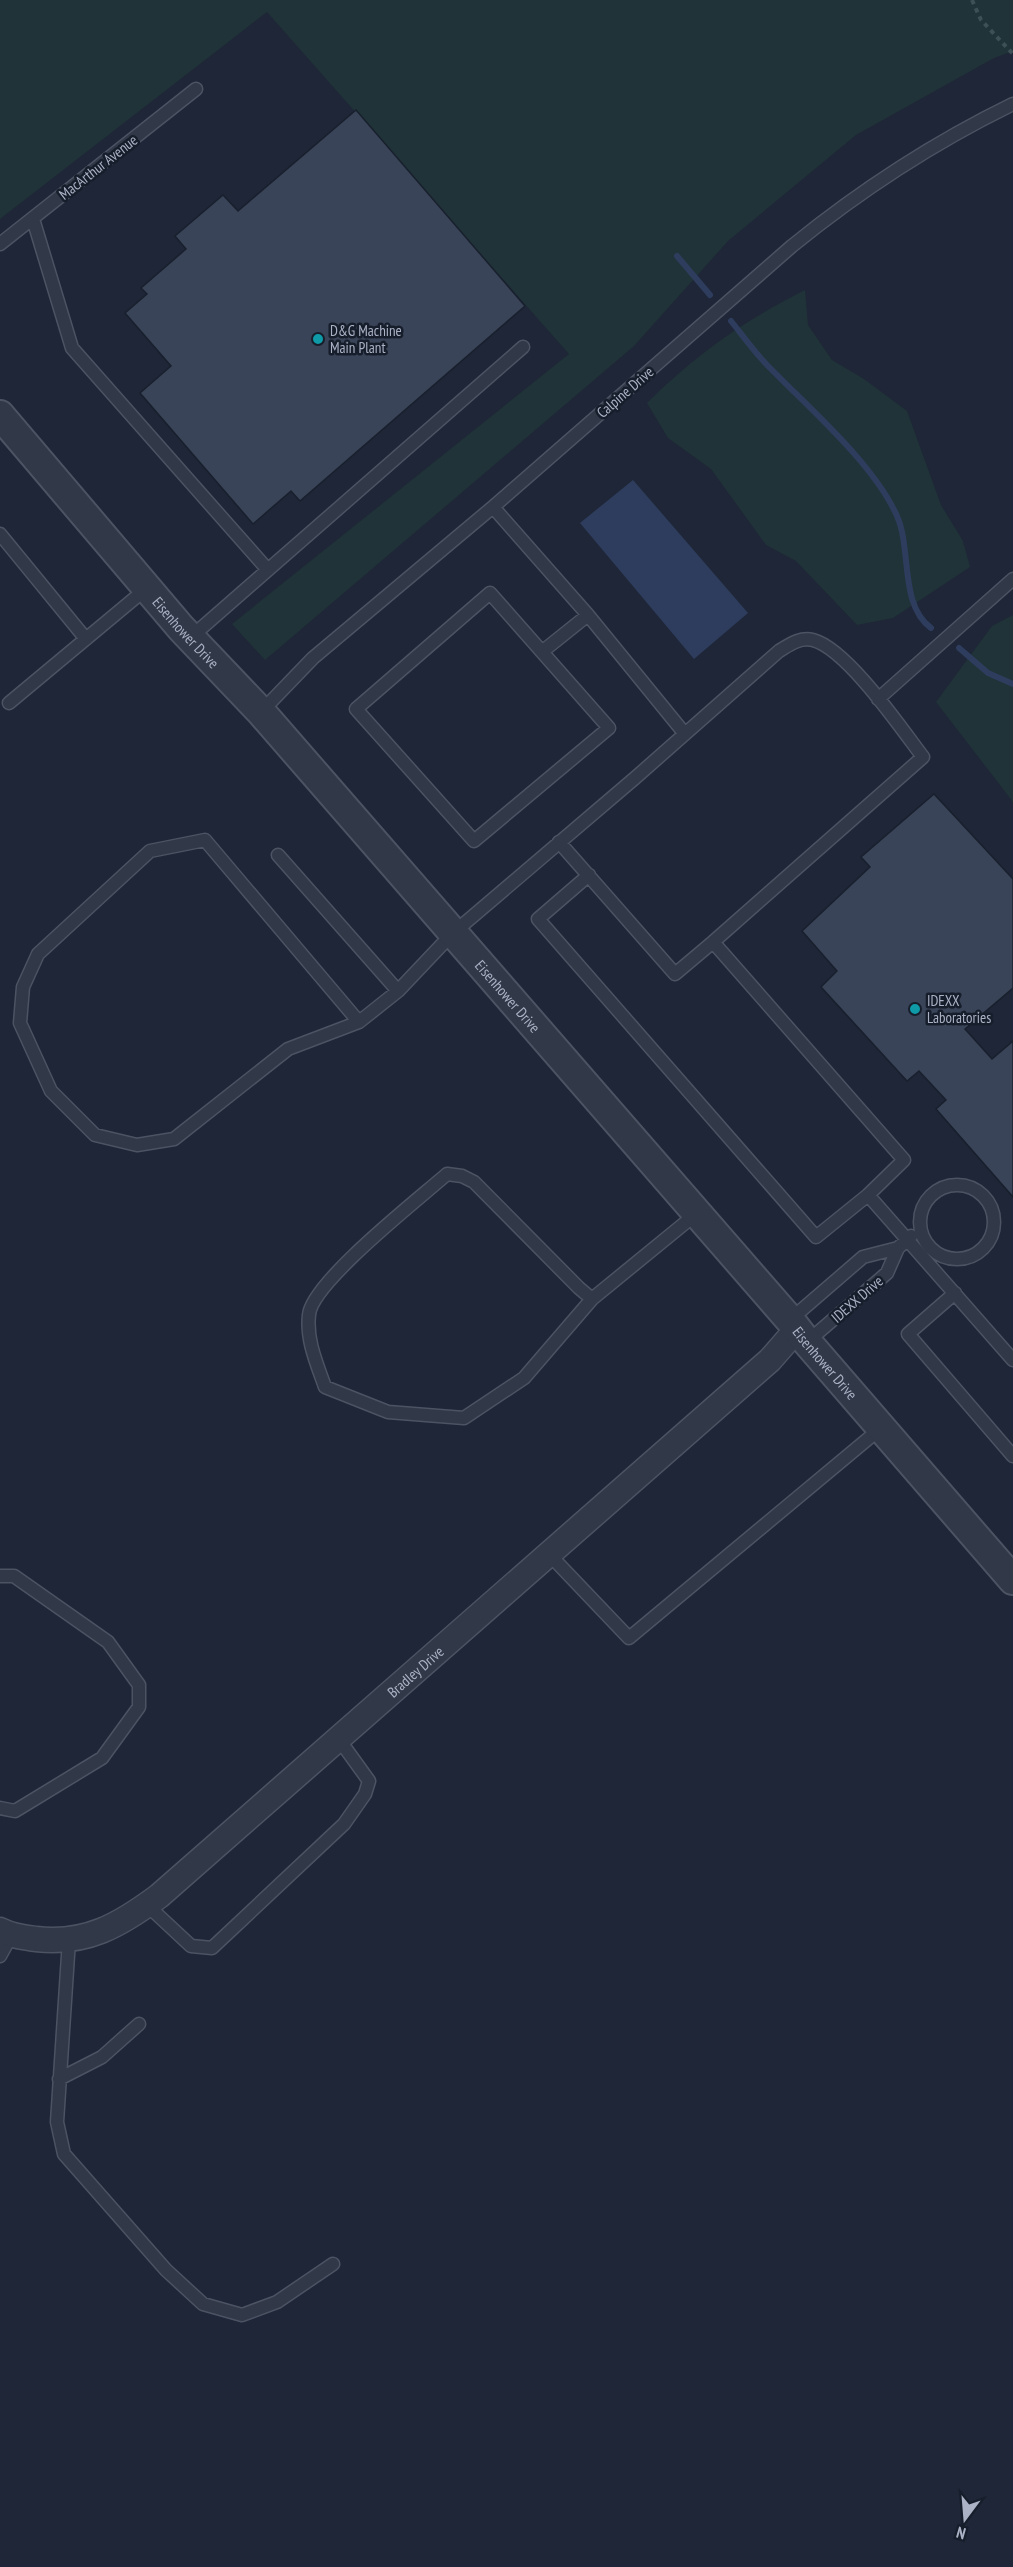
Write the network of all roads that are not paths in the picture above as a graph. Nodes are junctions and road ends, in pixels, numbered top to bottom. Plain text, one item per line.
1 (196, 89) dead end
2 (1013, 104) edge
3 (33, 219) junction
4 (0, 244) edge
5 (523, 347) dead end
6 (0, 415) edge
7 (494, 507) junction
8 (0, 534) edge
9 (268, 570) junction
10 (1013, 579) edge
11 (147, 588) junction
12 (588, 615) junction
13 (190, 638) junction
14 (86, 639) junction
15 (543, 651) junction
16 (878, 699) junction
17 (9, 703) dead end
18 (261, 712) junction
19 (685, 734) junction
20 (559, 842) junction
21 (278, 855) dead end
22 (589, 875) junction
23 (452, 934) junction
24 (713, 942) junction
25 (398, 991) junction
26 (359, 1022) junction
27 (868, 1195) junction
28 (696, 1214) junction
29 (920, 1227) junction
30 (902, 1244) junction
31 (955, 1293) junction
32 (592, 1299) junction
33 (798, 1330) junction
34 (1013, 1360) edge
35 (881, 1428) junction
36 (1013, 1456) edge
37 (548, 1552) junction
38 (0, 1576) edge
39 (1013, 1580) edge
40 (338, 1738) junction
41 (0, 1808) edge
42 (147, 1905) junction
43 (69, 1940) junction
44 (4, 1941) edge
45 (139, 2024) dead end
46 (59, 2079) junction
47 (333, 2264) dead end

1 - 3 lane, MacArthur Avenue
2 - 7 lane, Calpine Drive
3 - 4 lane, MacArthur Avenue
3 - 9 lane
5 - 9 lane
6 - 11 street, Eisenhower Drive
7 - 12 lane
7 - 18 lane, Calpine Drive
8 - 14 lane
9 - 13 lane
10 - 16 lane
11 - 13 street, Eisenhower Drive
11 - 14 lane
12 - 15 lane
12 - 19 lane
13 - 18 street, Eisenhower Drive
14 - 17 lane
15 - 15 lane
16 - 19 lane
16 - 24 lane
18 - 23 street, Eisenhower Drive
19 - 20 lane
20 - 22 lane
20 - 23 lane
21 - 25 lane
22 - 24 lane
22 - 27 lane
23 - 25 lane
23 - 28 street, Eisenhower Drive
24 - 27 lane
25 - 26 lane
26 - 26 lane
27 - 30 lane
28 - 32 lane
28 - 33 street, Eisenhower Drive
29 - 29 lane
29 - 30 lane, IDEXX Drive
30 - 31 lane
30 - 33 lane, IDEXX Drive
30 - 33 lane, IDEXX Drive
31 - 34 lane
31 - 36 lane
32 - 32 lane
33 - 35 street, Eisenhower Drive
33 - 37 street, Bradley Drive
35 - 37 lane
35 - 39 street, Eisenhower Drive
37 - 40 street, Bradley Drive
38 - 41 lane
40 - 42 street, Bradley Drive
40 - 42 lane
42 - 43 street, Bradley Drive
43 - 44 street, Bradley Drive
43 - 46 lane
45 - 46 lane
46 - 47 lane

